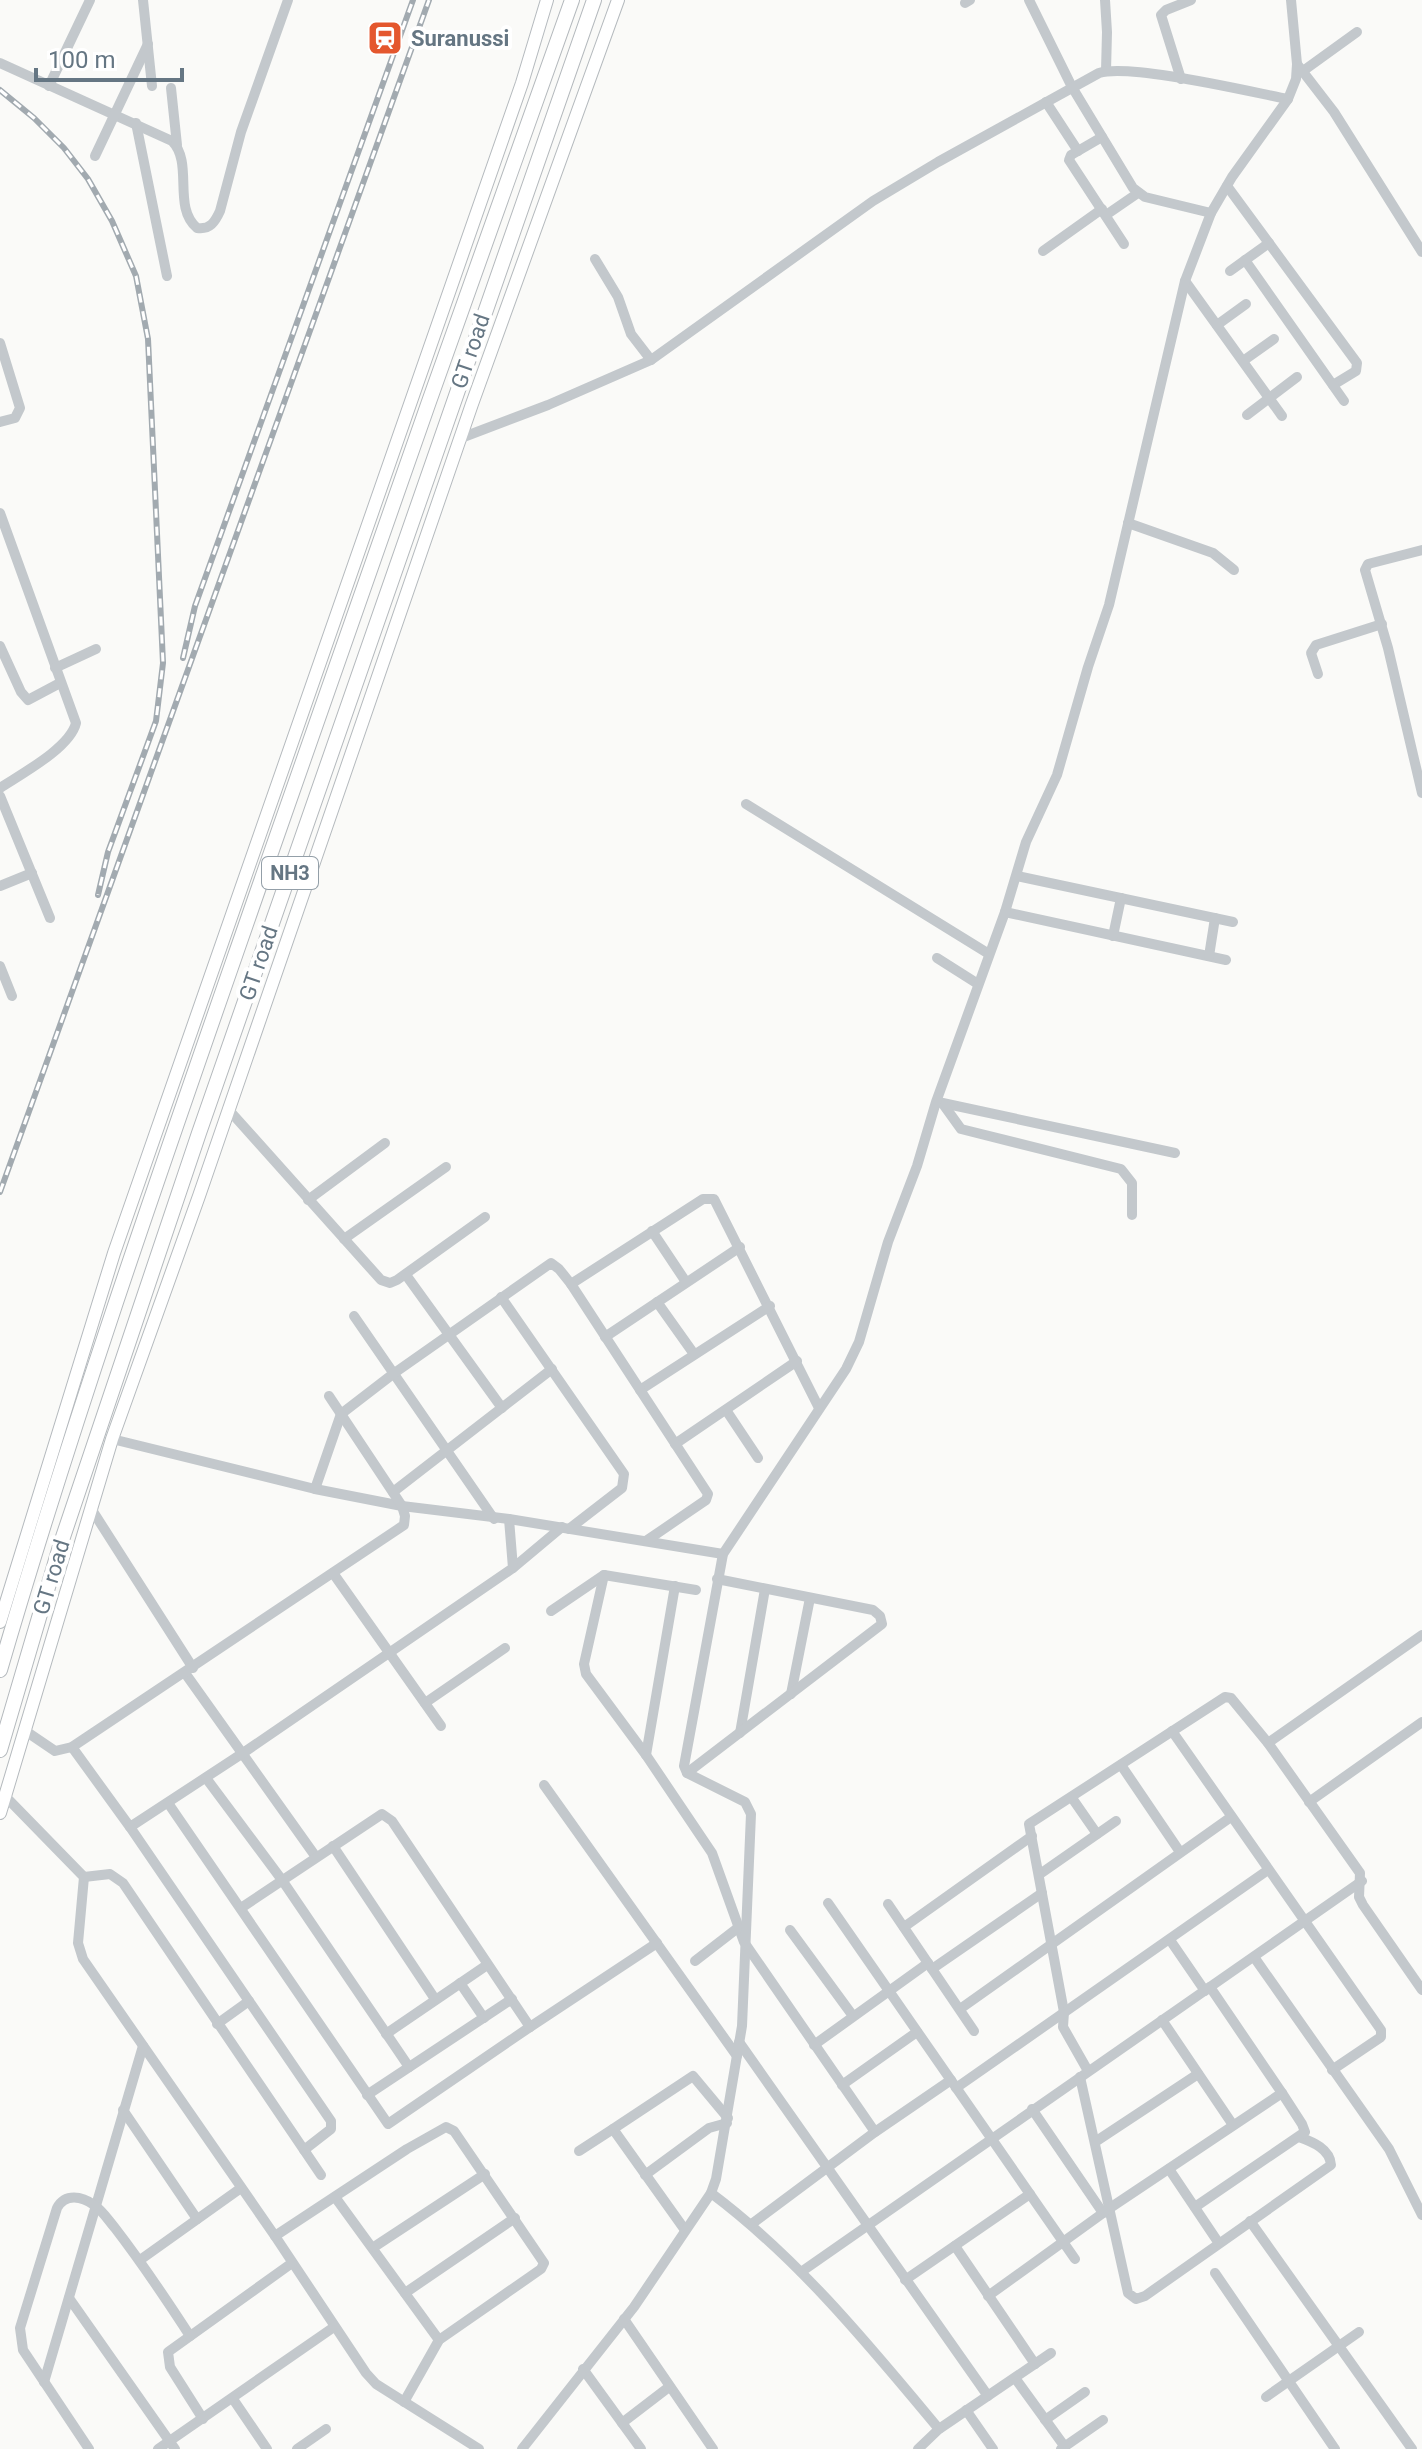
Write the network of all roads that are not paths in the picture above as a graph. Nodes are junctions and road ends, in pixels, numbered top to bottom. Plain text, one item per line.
1 (90, 0) edge
2 (143, 0) edge
3 (288, 0) edge
4 (547, 0) edge
5 (572, 0) edge
6 (594, 0) edge
7 (618, 0) edge
8 (1029, 0) edge
9 (1105, 0) edge
10 (1191, 0) edge
11 (1291, 0) edge
12 (1357, 32) dead end
13 (148, 44) junction
14 (0, 63) edge
15 (1300, 68) junction
16 (1106, 71) junction
17 (1181, 79) junction
18 (49, 86) junction
19 (152, 86) dead end
20 (1072, 87) junction
21 (171, 88) dead end
22 (1288, 99) junction
23 (1046, 102) junction
24 (114, 113) junction
25 (136, 123) junction
26 (1102, 137) junction
27 (177, 145) junction
28 (1078, 151) junction
29 (95, 156) dead end
30 (1227, 186) junction
31 (1138, 193) junction
32 (1104, 212) junction
33 (1211, 213) junction
34 (1269, 243) junction
35 (1124, 244) dead end
36 (1043, 251) dead end
37 (1422, 252) edge
38 (595, 259) dead end
39 (1245, 260) junction
40 (1230, 271) dead end
41 (167, 276) dead end
42 (1185, 281) junction
43 (1246, 304) dead end
44 (1217, 325) junction
45 (1274, 339) dead end
46 (0, 343) edge
47 (651, 360) junction
48 (1243, 361) junction
49 (1297, 377) dead end
50 (1333, 385) junction
51 (1270, 398) junction
52 (1344, 401) dead end
53 (1247, 415) dead end
54 (1282, 416) dead end
55 (0, 422) edge
56 (461, 438) junction
57 (0, 513) edge
58 (1128, 523) junction
59 (1422, 550) edge
60 (1234, 570) dead end
61 (1382, 624) junction
62 (0, 646) edge
63 (96, 649) dead end
64 (55, 668) junction
65 (1318, 674) dead end
66 (60, 683) junction
67 (0, 788) edge
68 (1422, 793) edge
69 (0, 796) edge
70 (746, 804) dead end
71 (4, 820) edge
72 (32, 873) junction
73 (1017, 876) junction
74 (0, 886) edge
75 (1121, 898) junction
76 (1005, 912) junction
77 (50, 918) dead end
78 (1215, 918) junction
79 (1233, 922) dead end
80 (1113, 936) junction
81 (989, 954) junction
82 (1209, 956) junction
83 (937, 958) dead end
84 (1226, 960) dead end
85 (0, 966) edge
86 (978, 984) junction
87 (12, 996) dead end
88 (939, 1103) junction
89 (228, 1109) junction
90 (385, 1143) dead end
91 (1175, 1153) dead end
92 (446, 1167) dead end
93 (308, 1200) junction
94 (1132, 1215) dead end
95 (485, 1217) dead end
96 (652, 1231) junction
97 (344, 1239) junction
98 (740, 1247) junction
99 (406, 1275) junction
100 (686, 1282) junction
101 (571, 1284) junction
102 (501, 1297) junction
103 (657, 1302) junction
104 (770, 1306) junction
105 (354, 1316) dead end
106 (449, 1335) junction
107 (605, 1337) junction
108 (694, 1354) junction
109 (797, 1361) junction
110 (552, 1369) junction
111 (393, 1374) junction
112 (640, 1390) junction
113 (329, 1396) dead end
114 (502, 1408) junction
115 (819, 1408) junction
116 (726, 1410) junction
117 (341, 1414) junction
118 (112, 1439) junction
119 (675, 1444) junction
120 (448, 1452) junction
121 (758, 1458) dead end
122 (315, 1489) junction
123 (393, 1492) junction
124 (402, 1506) junction
125 (92, 1510) junction
126 (494, 1519) junction
127 (509, 1519) junction
128 (566, 1528) junction
129 (646, 1541) junction
130 (723, 1554) junction
131 (513, 1568) junction
132 (333, 1573) junction
133 (604, 1575) junction
134 (717, 1579) junction
135 (675, 1586) junction
136 (765, 1589) junction
137 (696, 1590) dead end
138 (810, 1598) junction
139 (551, 1611) dead end
140 (0, 1622) edge
141 (1422, 1635) edge
142 (505, 1648) dead end
143 (388, 1653) junction
144 (0, 1670) edge
145 (189, 1670) junction
146 (791, 1694) junction
147 (425, 1703) junction
148 (1422, 1722) edge
149 (441, 1726) dead end
150 (24, 1730) junction
151 (1172, 1731) junction
152 (740, 1733) junction
153 (1268, 1743) junction
154 (72, 1747) junction
155 (0, 1750) edge
156 (243, 1753) junction
157 (646, 1755) junction
158 (1121, 1765) junction
159 (687, 1773) junction
160 (206, 1778) junction
161 (544, 1785) dead end
162 (5, 1796) junction
163 (1072, 1798) junction
164 (1309, 1802) junction
165 (168, 1803) junction
166 (0, 1813) edge
167 (1231, 1817) junction
168 (1116, 1821) dead end
169 (130, 1827) junction
170 (1097, 1834) junction
171 (1032, 1836) junction
172 (333, 1846) junction
173 (1180, 1852) junction
174 (316, 1857) junction
175 (1268, 1870) junction
176 (1040, 1874) junction
177 (84, 1877) junction
178 (282, 1880) junction
179 (1362, 1881) junction
180 (1042, 1893) junction
181 (828, 1903) dead end
182 (888, 1904) dead end
183 (241, 1908) junction
184 (1305, 1921) junction
185 (739, 1927) junction
186 (904, 1927) junction
187 (790, 1930) dead end
188 (1170, 1940) junction
189 (744, 1942) junction
190 (657, 1943) junction
191 (1052, 1944) junction
192 (1254, 1957) junction
193 (695, 1961) dead end
194 (487, 1965) junction
195 (930, 1966) junction
196 (460, 1983) junction
197 (1207, 1989) junction
198 (1422, 1990) edge
199 (890, 1991) junction
200 (435, 1999) junction
201 (512, 1999) junction
202 (249, 2001) junction
203 (960, 2009) junction
204 (1064, 2012) junction
205 (853, 2016) junction
206 (484, 2018) junction
207 (1162, 2020) junction
208 (217, 2024) junction
209 (530, 2027) junction
210 (974, 2031) dead end
211 (917, 2032) junction
212 (386, 2034) junction
213 (739, 2042) junction
214 (814, 2045) junction
215 (143, 2046) junction
216 (737, 2056) junction
217 (409, 2067) junction
218 (1332, 2070) junction
219 (1084, 2074) junction
220 (1198, 2074) junction
221 (953, 2084) junction
222 (842, 2085) junction
223 (1282, 2093) junction
224 (367, 2095) junction
225 (1032, 2109) junction
226 (123, 2110) junction
227 (727, 2120) junction
228 (1233, 2125) junction
229 (613, 2129) junction
230 (875, 2132) junction
231 (1299, 2137) junction
232 (991, 2138) junction
233 (1095, 2142) junction
234 (304, 2150) junction
235 (579, 2151) dead end
236 (827, 2168) junction
237 (1169, 2169) junction
238 (485, 2174) junction
239 (321, 2175) dead end
240 (645, 2175) junction
241 (241, 2188) junction
242 (711, 2193) junction
243 (1030, 2194) junction
244 (335, 2197) junction
245 (96, 2206) junction
246 (1195, 2207) junction
247 (1106, 2211) junction
248 (1422, 2215) edge
249 (515, 2218) junction
250 (197, 2219) junction
251 (1250, 2221) junction
252 (753, 2223) junction
253 (866, 2225) junction
254 (685, 2230) junction
255 (275, 2236) junction
256 (1064, 2241) junction
257 (1218, 2242) junction
258 (955, 2246) junction
259 (374, 2247) junction
260 (1075, 2259) dead end
261 (140, 2260) junction
262 (292, 2263) junction
263 (801, 2272) junction
264 (1215, 2273) dead end
265 (905, 2280) junction
266 (405, 2293) junction
267 (988, 2296) junction
268 (69, 2298) junction
269 (624, 2319) junction
270 (334, 2327) junction
271 (1359, 2332) dead end
272 (190, 2336) junction
273 (439, 2340) junction
274 (1338, 2346) junction
275 (1051, 2353) dead end
276 (1035, 2364) junction
277 (583, 2369) junction
278 (1015, 2378) junction
279 (1288, 2381) junction
280 (44, 2382) junction
281 (669, 2387) junction
282 (1085, 2392) dead end
283 (988, 2396) junction
284 (1266, 2397) dead end
285 (233, 2399) junction
286 (404, 2402) junction
287 (966, 2410) junction
288 (203, 2419) junction
289 (1045, 2420) junction
290 (1103, 2420) dead end
291 (622, 2423) junction
292 (326, 2429) dead end
293 (939, 2429) junction
294 (172, 2445) edge
295 (1063, 2448) edge
296 (89, 2449) edge
297 (158, 2449) edge
298 (267, 2449) edge
299 (297, 2449) edge
300 (479, 2449) edge
301 (522, 2449) edge
302 (641, 2449) edge
303 (713, 2449) edge
304 (918, 2449) edge
305 (993, 2449) edge
306 (1335, 2449) edge
307 (1412, 2449) edge

1 - 18 street
2 - 13 street
3 - 27 street
4 - 140 main road
5 - 144 highway, GT road / NH3
6 - 155 highway, GT road / NH3
7 - 56 main road
8 - 20 street
9 - 16 street
10 - 17 street
11 - 15 street
12 - 15 street
13 - 19 street
13 - 24 street
14 - 18 street
15 - 22 street
15 - 37 street
16 - 17 street
16 - 20 street
17 - 22 street
18 - 24 street
20 - 23 street
20 - 26 street
21 - 27 street
22 - 30 street
23 - 28 street
23 - 47 street
24 - 25 street
24 - 29 street
25 - 27 street
25 - 41 street
26 - 28 street
26 - 31 street
28 - 32 street
30 - 33 street
30 - 34 street
31 - 32 street
31 - 33 street
32 - 35 street
32 - 36 street
33 - 42 street
34 - 39 street
34 - 50 street
38 - 47 street
39 - 40 street
39 - 50 street
42 - 44 street
42 - 58 street
43 - 44 street
44 - 48 street
45 - 48 street
46 - 55 street
47 - 56 street
48 - 51 street
49 - 51 street
50 - 52 street
51 - 53 street
51 - 54 street
56 - 89 main road
57 - 64 street
58 - 60 street
58 - 73 street
59 - 61 street
61 - 65 street
61 - 68 street
62 - 66 street
63 - 64 street
64 - 66 street
66 - 67 street
69 - 71 street
70 - 81 street
71 - 72 street
72 - 74 street
72 - 77 street
73 - 75 street
73 - 76 street
75 - 78 street
75 - 80 street
76 - 80 street
76 - 81 street
78 - 79 street
78 - 82 street
80 - 82 street
81 - 86 street
82 - 84 street
83 - 86 street
85 - 87 street
86 - 88 street
88 - 91 street
88 - 94 street
88 - 115 street
89 - 93 street
89 - 118 main road
90 - 93 street
92 - 97 street
93 - 97 street
95 - 99 street
96 - 98 street
96 - 100 street
96 - 101 street
97 - 99 street
98 - 100 street
98 - 104 street
99 - 106 street
100 - 103 street
101 - 102 street
101 - 107 street
102 - 106 street
102 - 110 street
103 - 107 street
103 - 108 street
104 - 108 street
104 - 109 street
105 - 111 street
106 - 111 street
106 - 114 street
107 - 112 street
108 - 112 street
109 - 115 street
109 - 116 street
110 - 114 street
110 - 128 street
111 - 117 street
111 - 120 street
112 - 119 street
113 - 117 street
114 - 120 street
115 - 130 street
116 - 119 street
116 - 121 street
117 - 122 street
117 - 123 street
118 - 122 street
118 - 125 main road
119 - 129 street
120 - 123 street
120 - 126 street
122 - 124 street
123 - 124 street
124 - 126 street
124 - 132 street
125 - 145 street
125 - 150 main road
126 - 127 street
127 - 128 street
127 - 131 street
128 - 129 street
128 - 131 street
129 - 130 street
130 - 134 street
131 - 143 street
132 - 143 street
132 - 145 street
133 - 135 street
133 - 139 street
133 - 157 street
134 - 136 street
134 - 159 street
135 - 137 street
135 - 157 street
136 - 138 street
136 - 152 street
138 - 146 street
138 - 146 street
141 - 153 street
142 - 147 street
143 - 147 street
143 - 156 street
145 - 154 street
145 - 156 street
146 - 152 street
147 - 149 street
148 - 164 street
150 - 154 street
150 - 162 main road
151 - 153 street
151 - 158 street
151 - 167 street
152 - 159 street
153 - 164 street
154 - 169 street
156 - 160 street
156 - 174 street
157 - 185 street
158 - 163 street
158 - 173 street
159 - 189 street
160 - 165 street
160 - 178 street
161 - 190 street
162 - 166 main road
162 - 177 street
163 - 170 street
163 - 171 street
164 - 179 street
165 - 169 street
165 - 183 street
167 - 173 street
167 - 175 street
168 - 170 street
169 - 202 street
170 - 176 street
171 - 176 street
171 - 186 street
172 - 174 street
172 - 194 street
172 - 200 street
173 - 191 street
174 - 178 street
175 - 184 street
175 - 188 street
176 - 180 street
177 - 208 street
177 - 215 street
178 - 183 street
178 - 212 street
179 - 184 street
179 - 198 street
180 - 191 street
180 - 195 street
181 - 199 street
182 - 186 street
183 - 224 street
184 - 192 street
184 - 218 street
185 - 189 street
185 - 193 street
186 - 195 street
187 - 205 street
188 - 197 street
188 - 204 street
189 - 213 street
189 - 214 street
190 - 209 street
190 - 216 street
191 - 203 street
191 - 204 street
192 - 197 street
192 - 218 street
194 - 196 street
194 - 201 street
195 - 199 street
195 - 203 street
196 - 200 street
196 - 206 street
197 - 207 street
197 - 223 street
199 - 205 street
199 - 211 street
200 - 212 street
201 - 206 street
201 - 209 street
202 - 208 street
202 - 234 street
203 - 210 street
204 - 219 street
204 - 221 street
205 - 214 street
206 - 217 street
207 - 219 street
207 - 220 street
208 - 234 street
209 - 224 street
211 - 221 street
211 - 222 street
212 - 217 street
213 - 216 street
213 - 236 street
214 - 222 street
215 - 226 street
215 - 241 street
216 - 227 street
217 - 224 street
218 - 248 street
219 - 225 street
219 - 233 street
220 - 228 street
220 - 233 street
221 - 230 street
221 - 232 street
222 - 230 street
223 - 228 street
223 - 231 street
225 - 232 street
225 - 247 street
226 - 245 street
226 - 250 street
227 - 229 street
227 - 240 street
227 - 242 street
228 - 237 street
229 - 235 street
229 - 240 street
230 - 236 street
231 - 246 street
231 - 251 street
232 - 243 street
232 - 253 street
233 - 247 street
234 - 239 street
236 - 252 street
236 - 253 street
237 - 246 street
237 - 247 street
238 - 244 street
238 - 249 street
238 - 259 street
240 - 254 street
241 - 250 street
241 - 255 street
242 - 252 street
242 - 254 street
243 - 256 street
243 - 258 street
244 - 255 street
244 - 259 street
245 - 261 street
245 - 268 street
245 - 280 street
246 - 257 street
247 - 256 street
247 - 257 street
249 - 266 street
249 - 273 street
250 - 261 street
251 - 257 street
251 - 274 street
252 - 263 street
253 - 263 street
253 - 265 street
254 - 269 street
255 - 262 street
256 - 260 street
256 - 267 street
258 - 265 street
258 - 267 street
259 - 266 street
261 - 272 street
262 - 270 street
262 - 272 street
263 - 293 street
264 - 279 street
265 - 283 street
266 - 273 street
267 - 276 street
268 - 280 street
268 - 294 street
269 - 277 street
269 - 281 street
270 - 285 street
270 - 286 street
271 - 274 street
272 - 288 street
273 - 286 street
274 - 279 street
274 - 307 street
275 - 276 street
276 - 278 street
277 - 291 street
277 - 301 street
278 - 283 street
278 - 289 street
279 - 284 street
279 - 306 street
280 - 296 street
281 - 291 street
281 - 303 street
282 - 289 street
283 - 287 street
285 - 288 street
285 - 298 street
286 - 300 street
287 - 293 street
287 - 305 street
288 - 294 street
289 - 295 street
290 - 295 street
291 - 302 street
292 - 299 street
293 - 304 street
294 - 297 street

